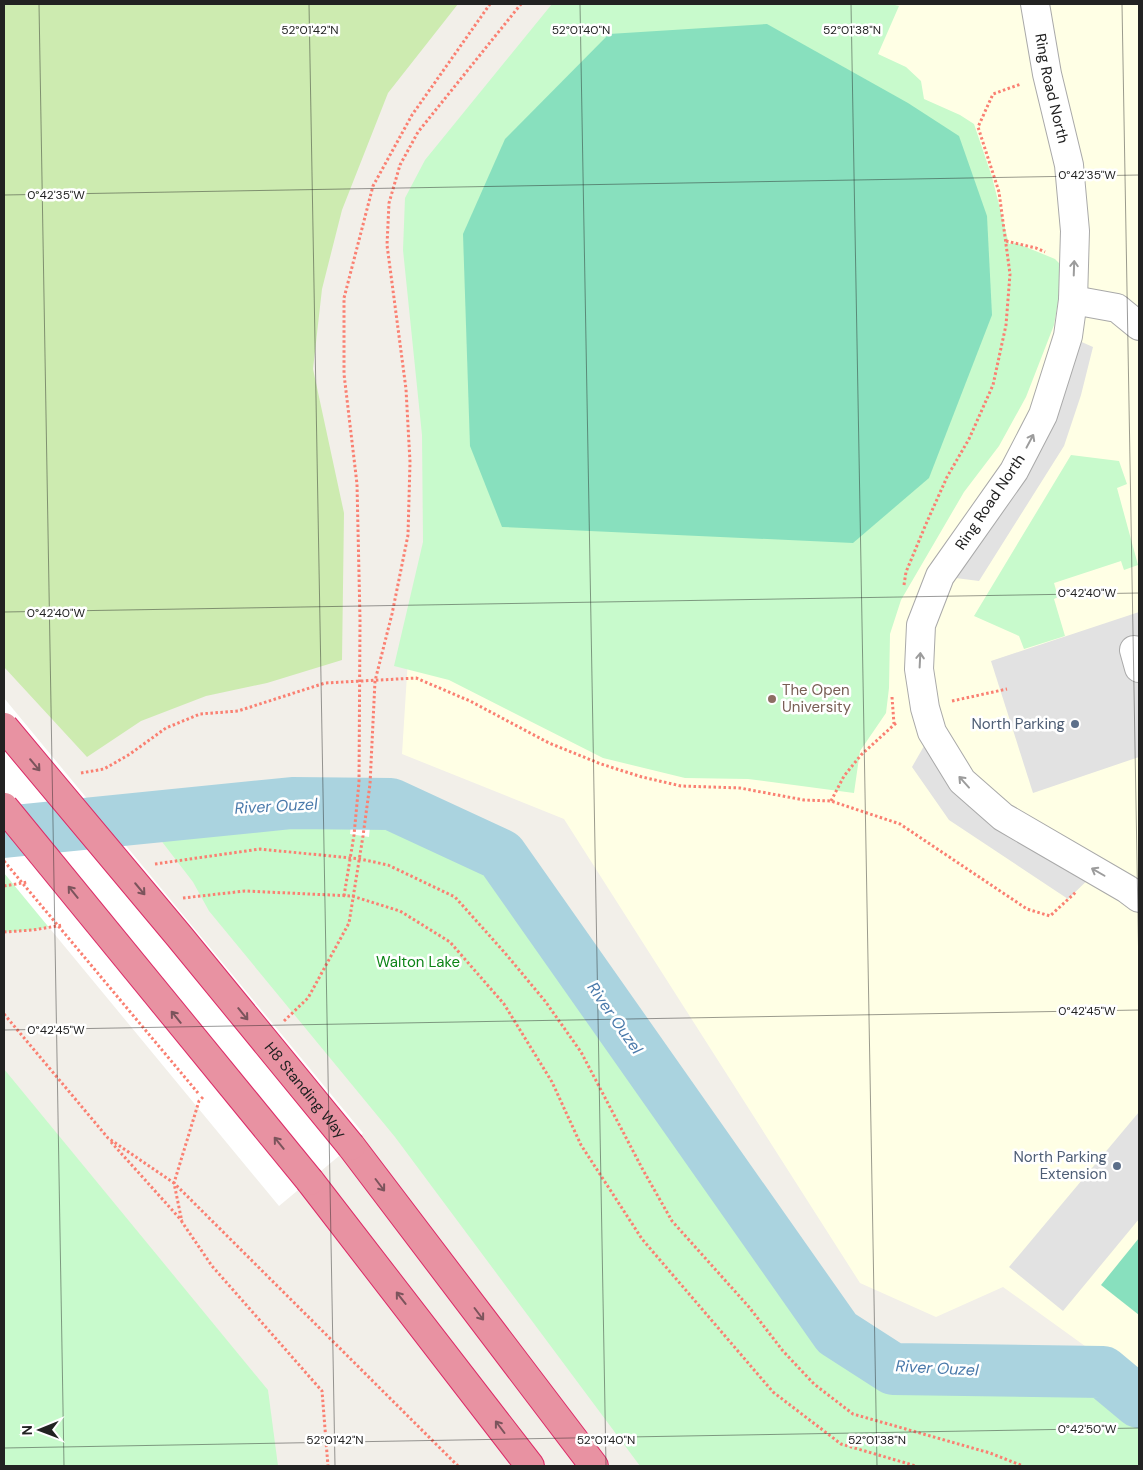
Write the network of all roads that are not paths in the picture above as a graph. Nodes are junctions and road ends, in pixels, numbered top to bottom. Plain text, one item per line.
1 (1035, 4) edge
2 (1073, 300) junction
3 (1139, 326) edge
4 (4, 727) edge
5 (4, 807) edge
6 (1139, 898) edge
7 (530, 1466) edge
8 (594, 1466) edge

2 -> 1 lane, Ring Road North
2 - 3 lane
6 -> 2 lane, Ring Road North
4 -> 8 highway, H8 Standing Way, bridge
7 -> 5 highway, bridge

